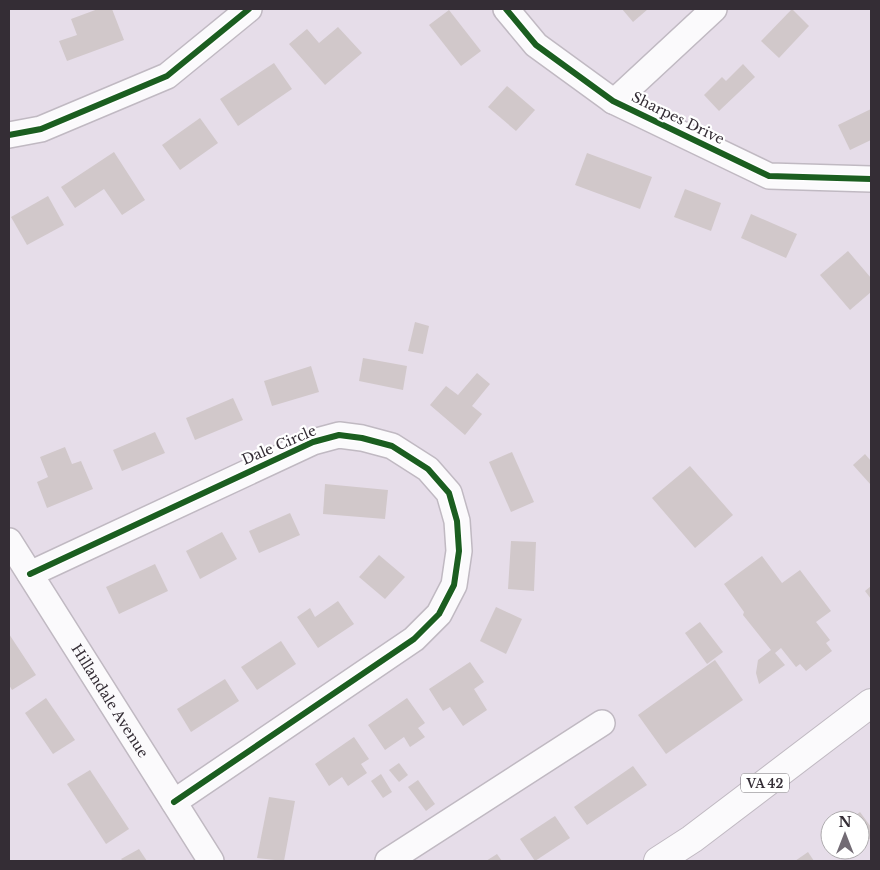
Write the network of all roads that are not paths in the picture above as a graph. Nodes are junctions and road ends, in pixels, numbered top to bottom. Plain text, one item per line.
1 (249, 9) edge
2 (506, 9) edge
3 (714, 9) edge
4 (613, 101) junction
5 (9, 135) edge
6 (871, 179) edge
7 (9, 541) edge
8 (30, 574) junction
9 (871, 703) edge
10 (602, 723) dead end
11 (174, 802) junction
12 (211, 861) edge
13 (388, 861) edge
14 (658, 861) edge

1 - 5 street
2 - 4 street, Sharpes Drive
3 - 4 street
4 - 6 street, Sharpes Drive
7 - 8 street, Hillandale Avenue
8 - 11 street, Hillandale Avenue
8 - 11 street, Dale Circle
9 - 14 main road, VA 42
10 - 13 street
11 - 12 street, Hillandale Avenue

